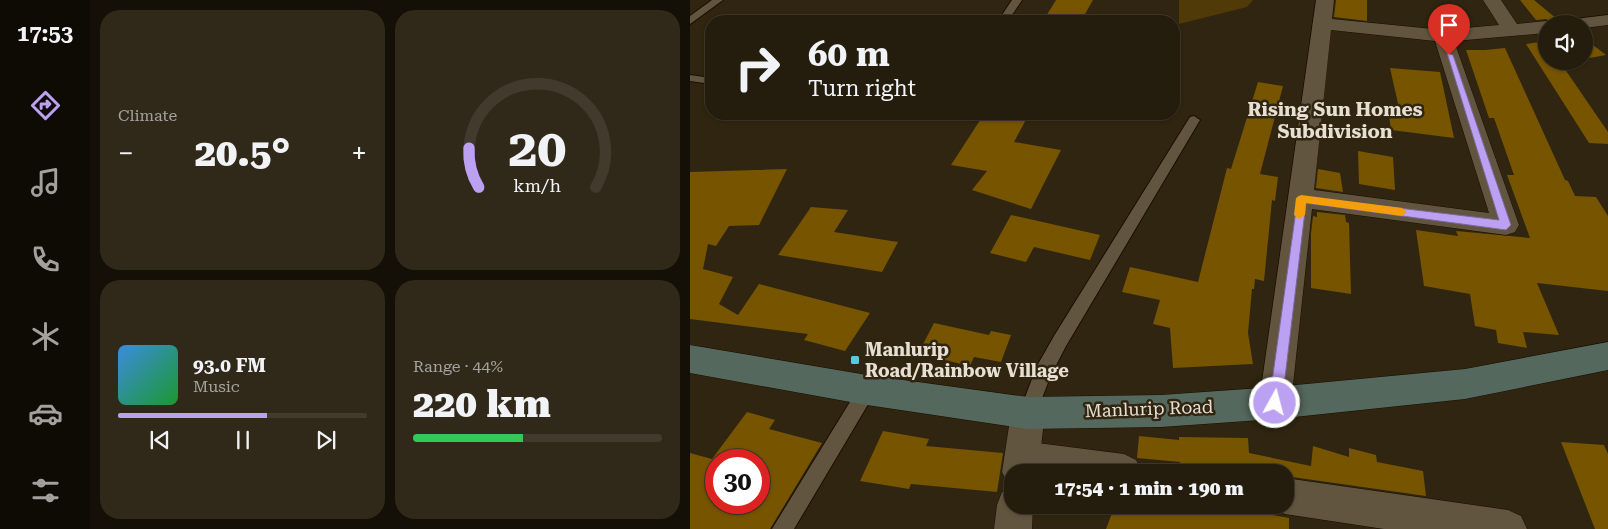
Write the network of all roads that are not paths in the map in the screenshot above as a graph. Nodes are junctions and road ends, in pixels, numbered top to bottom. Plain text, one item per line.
1 (718, 0) edge
2 (1017, 0) edge
3 (1492, 0) edge
4 (1323, 12) edge
5 (1007, 15) edge
6 (690, 21) edge
7 (1538, 28) edge
8 (1512, 31) junction
9 (1443, 36) junction
10 (701, 80) edge
11 (690, 90) edge
12 (1194, 120) dead end
13 (1301, 198) junction
14 (1608, 356) edge
15 (690, 359) edge
16 (867, 390) junction
17 (1275, 403) junction
18 (1028, 413) junction
19 (1021, 464) edge
20 (1294, 497) edge
21 (1014, 514) edge
22 (1489, 527) edge
23 (782, 529) edge
24 (1013, 529) edge

1 - 6 lane
2 - 5 lane
3 - 8 street
4 - 9 street
4 - 13 street
7 - 8 street
8 - 9 street
9 - 13 street
10 - 11 lane
12 - 18 lane
13 - 17 street
14 - 17 main road, Manlurip Road
15 - 16 main road, Manlurip Road
16 - 18 main road, Manlurip Road
16 - 23 lane
17 - 18 main road, Manlurip Road
18 - 19 street
20 - 22 street
21 - 24 street

